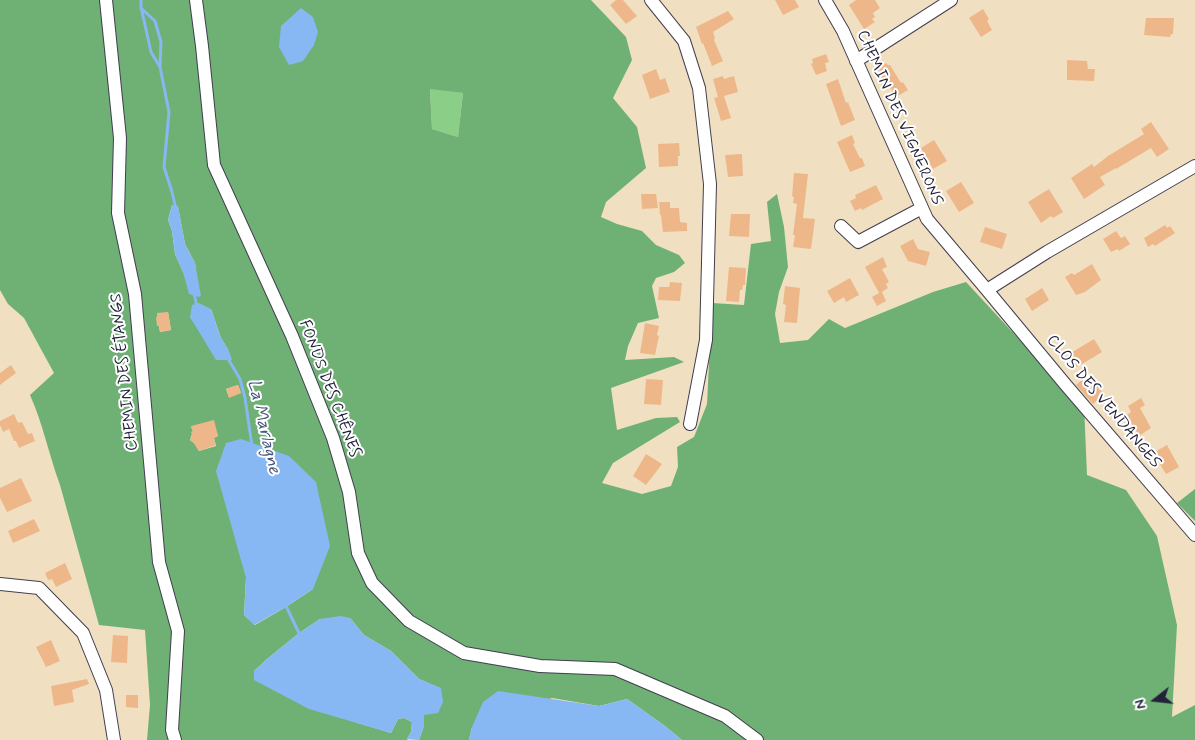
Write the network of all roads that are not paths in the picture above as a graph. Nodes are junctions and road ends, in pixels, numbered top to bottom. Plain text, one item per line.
1 (106, 0) edge
2 (196, 0) edge
3 (651, 0) edge
4 (825, 0) edge
5 (951, 0) edge
6 (856, 60) junction
7 (1195, 166) edge
8 (922, 208) junction
9 (841, 226) dead end
10 (987, 290) junction
11 (690, 424) dead end
12 (1195, 535) edge
13 (0, 584) edge
14 (114, 740) edge
15 (175, 740) edge
16 (756, 740) edge

1 - 15 street, CHEMIN DES ÉTANGS
2 - 16 street, FONDS DES CHÊNES
3 - 11 street
4 - 6 street, CHEMIN DES VIGNERONS
5 - 6 street
6 - 8 street, CHEMIN DES VIGNERONS
7 - 10 street
8 - 9 street
8 - 10 street, CHEMIN DES VIGNERONS
10 - 12 street, CLOS DES VENDANGES
13 - 14 street

